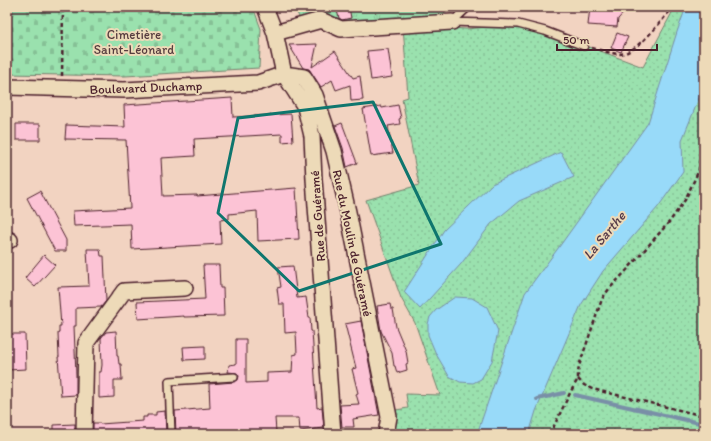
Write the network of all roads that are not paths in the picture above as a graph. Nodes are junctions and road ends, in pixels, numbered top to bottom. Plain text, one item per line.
1 (265, 7) edge
2 (468, 7) edge
3 (319, 14) edge
4 (452, 22) junction
5 (274, 33) junction
6 (584, 46) road end
7 (284, 74) junction
8 (7, 87) edge
9 (185, 288) dead end
10 (234, 377) dead end
11 (84, 434) edge
12 (172, 434) edge
13 (332, 434) edge
14 (386, 434) edge

1 - 5 street, Rue de Guéramé
2 - 4 lane
3 - 4 street
3 - 5 street
4 - 6 lane
5 - 7 street, Rue de Guéramé
7 - 8 street, Boulevard Duchamp
7 - 13 street, Rue de Guéramé
7 - 14 street, Rue du Moulin de Guéramé
9 - 11 street
10 - 12 lane

